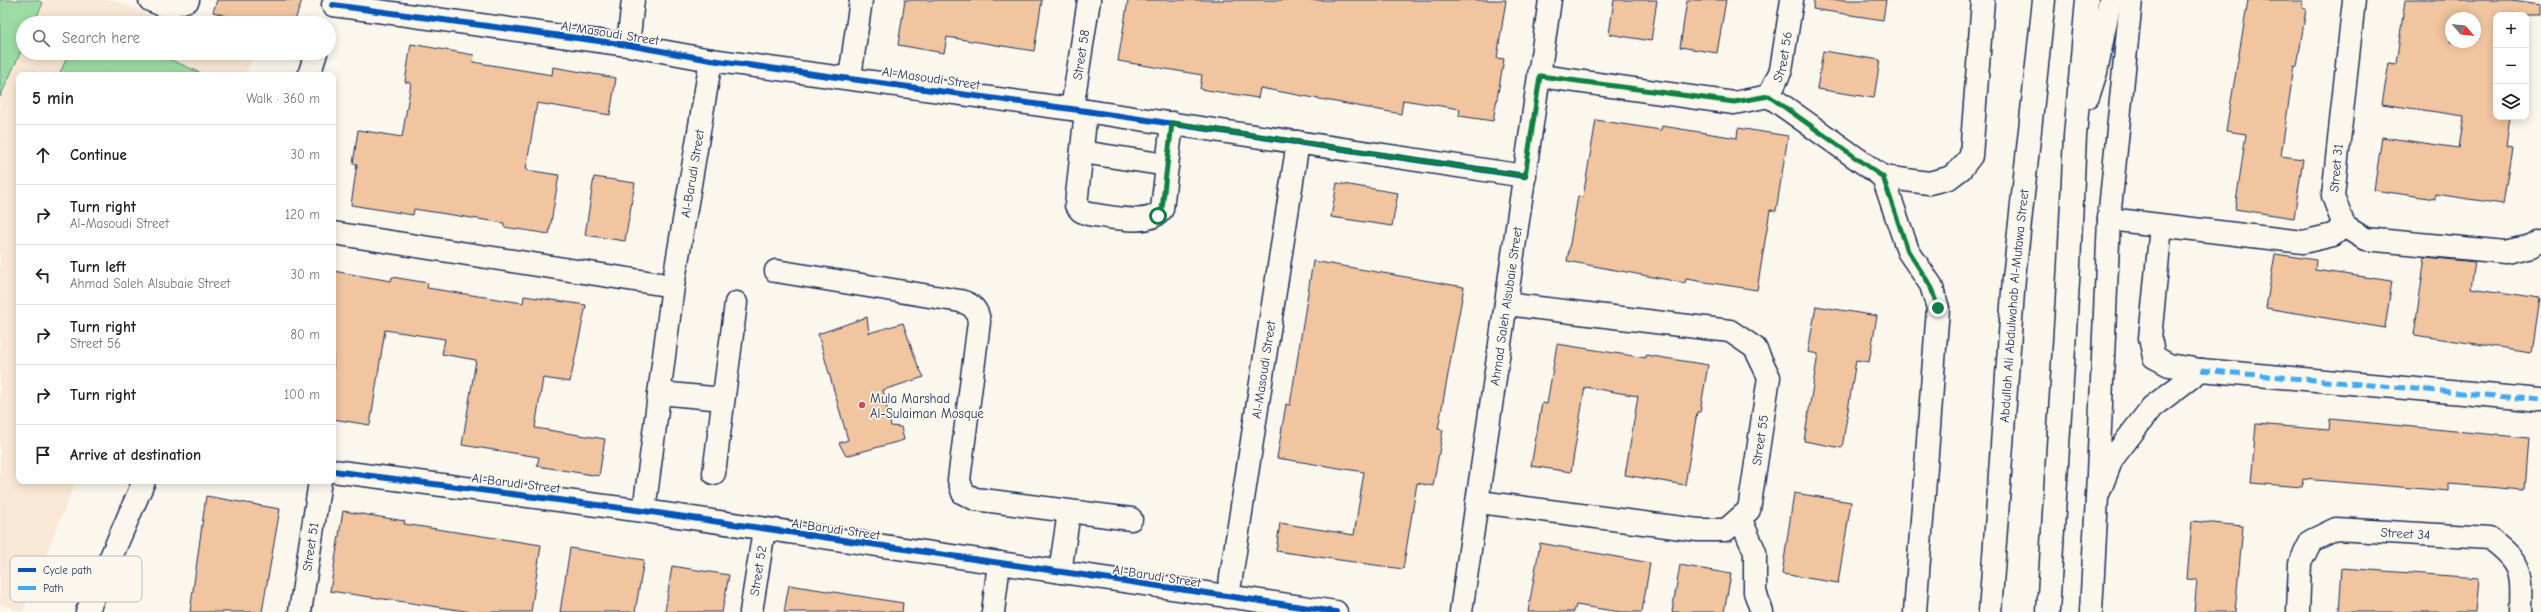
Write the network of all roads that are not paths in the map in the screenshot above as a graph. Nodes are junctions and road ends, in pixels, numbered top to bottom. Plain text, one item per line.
1 (150, 0) edge
2 (188, 0) edge
3 (633, 0) edge
4 (862, 0) edge
5 (1089, 0) edge
6 (1550, 0) edge
7 (1792, 0) edge
8 (1983, 0) edge
9 (2043, 0) edge
10 (2087, 0) edge
11 (2110, 0) edge
12 (2131, 0) edge
13 (2354, 0) edge
14 (331, 9) edge
15 (628, 46) junction
16 (313, 60) edge
17 (711, 60) junction
18 (309, 72) edge
19 (1540, 76) junction
20 (850, 77) junction
21 (1769, 96) junction
22 (1079, 110) junction
23 (1172, 123) junction
24 (2075, 136) junction
25 (1298, 142) junction
26 (1082, 152) junction
27 (1167, 165) junction
28 (1525, 176) junction
29 (1883, 177) junction
30 (2109, 219) junction
31 (2161, 226) junction
32 (2344, 226) junction
33 (336, 233) edge
34 (2541, 240) edge
35 (776, 271) dead end
36 (673, 286) junction
37 (736, 303) dead end
38 (1506, 304) junction
39 (2201, 370) junction
40 (659, 393) junction
41 (723, 400) junction
42 (2541, 400) edge
43 (336, 471) edge
44 (714, 473) dead end
45 (143, 484) edge
46 (320, 484) edge
47 (2097, 497) junction
48 (1479, 502) junction
49 (644, 511) junction
50 (1069, 512) junction
51 (1740, 518) junction
52 (1131, 520) dead end
53 (764, 530) junction
54 (111, 556) edge
55 (999, 563) junction
56 (1060, 572) junction
57 (1228, 597) junction
58 (91, 602) edge
59 (87, 612) edge
60 (300, 612) edge
61 (751, 612) edge
62 (993, 612) edge
63 (1336, 612) edge
64 (1461, 612) edge
65 (1762, 612) edge
66 (1915, 612) edge
67 (1990, 612) edge
68 (2048, 612) edge
69 (2091, 612) edge
70 (2298, 612) edge
71 (2520, 612) edge

1 - 2 street
3 - 15 street
4 - 20 street
5 - 22 street, Street 58
6 - 19 street, Ahmad Saleh Alsubaie Street
7 - 21 street, Street 56
8 - 29 street
9 - 67 street, Abdullah Ali Abdulwahab Al-Mutawa Street
10 - 24 street
11 - 24 street
12 - 30 street
13 - 32 street, Street 31
14 - 15 street, Al-Masoudi Street
15 - 17 street, Al-Masoudi Street
16 - 18 street
17 - 20 street, Al-Masoudi Street
17 - 36 street, Al-Barudi Street
19 - 21 street, Street 56
19 - 28 street, Ahmad Saleh Alsubaie Street
20 - 22 street, Al-Masoudi Street
21 - 29 street
22 - 23 street, Al-Masoudi Street
22 - 26 street, Street 58
23 - 25 street, Al-Masoudi Street
23 - 27 street
24 - 68 street
25 - 28 street, Al-Masoudi Street
25 - 57 street, Al-Masoudi Street
26 - 27 street
26 - 27 street, Street 58
28 - 38 street, Ahmad Saleh Alsubaie Street
29 - 66 street
30 - 31 street
30 - 47 street
31 - 32 street
31 - 39 street
32 - 34 street
33 - 36 street
35 - 50 street
36 - 40 street, Al-Barudi Street
37 - 41 street
38 - 48 street, Ahmad Saleh Alsubaie Street
38 - 51 street, Street 55
39 - 42 street
39 - 47 street
40 - 41 street
40 - 49 street, Al-Barudi Street
41 - 44 street
43 - 49 street, Al-Barudi Street
45 - 54 street
46 - 60 street, Street 51
47 - 69 street
48 - 51 street, Street 55
48 - 64 street, Ahmad Saleh Alsubaie Street
49 - 53 street, Al-Barudi Street
50 - 52 street
50 - 56 street
51 - 65 street
53 - 55 street, Al-Barudi Street
53 - 61 street, Street 52
55 - 56 street, Al-Barudi Street
55 - 62 street
56 - 57 street, Al-Barudi Street
57 - 63 street, Al-Barudi Street
58 - 59 street
70 - 71 street, Street 34

